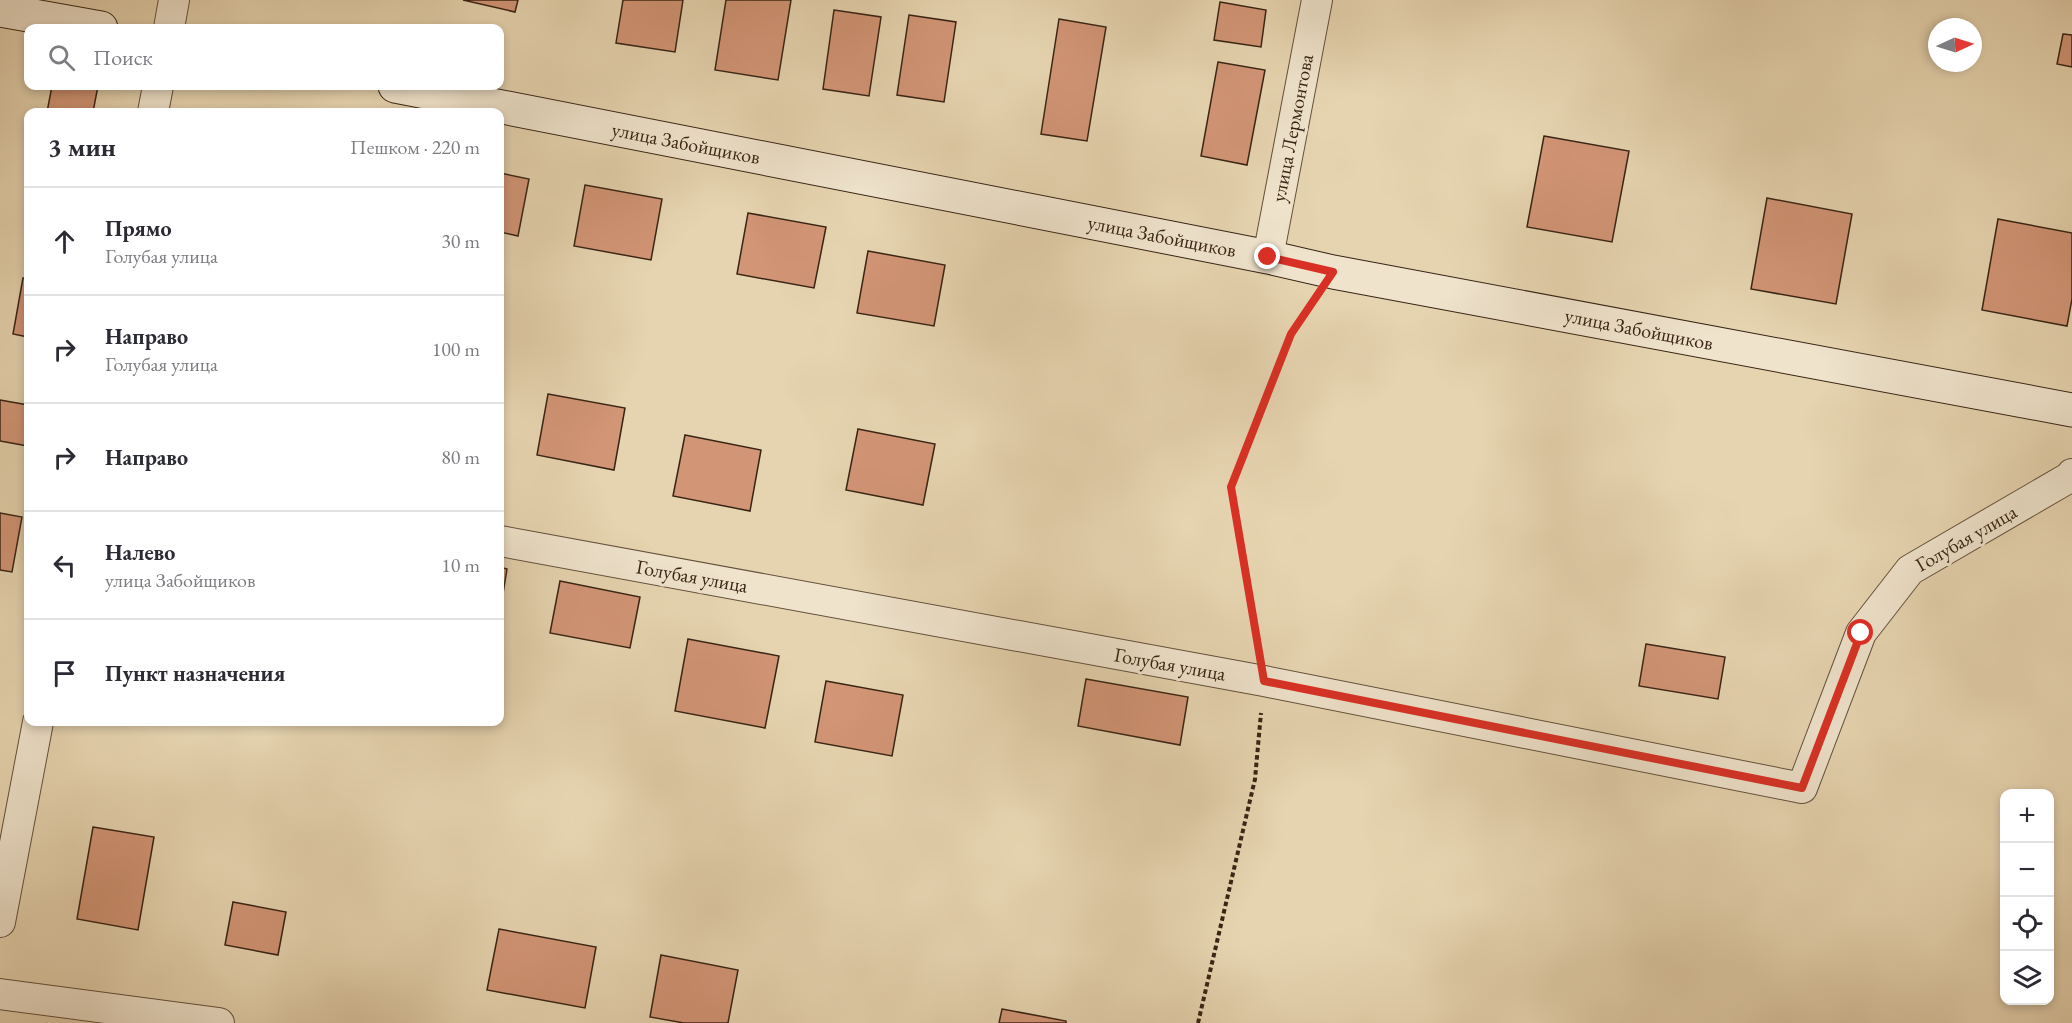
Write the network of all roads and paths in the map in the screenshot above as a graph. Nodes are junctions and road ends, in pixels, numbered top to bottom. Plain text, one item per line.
1 (174, 0) edge
2 (1317, 0) edge
3 (0, 10) edge
4 (78, 24) edge
5 (170, 24) edge
6 (157, 90) edge
7 (415, 90) edge
8 (154, 108) edge
9 (1268, 257) junction
10 (1333, 272) junction
11 (2072, 410) edge
12 (2072, 474) edge
13 (504, 542) edge
14 (1264, 681) junction
15 (37, 726) edge
16 (0, 922) edge
17 (0, 994) edge
18 (219, 1023) edge
19 (1198, 1023) edge

1 - 5 street
2 - 9 street, улица Лермонтова
3 - 4 street
6 - 8 street
7 - 9 street, улица Забойщиков
9 - 10 street, улица Забойщиков
10 - 11 street, улица Забойщиков
10 - 14 path
12 - 14 street, Голубая улица
13 - 14 street, Голубая улица
14 - 19 path
15 - 16 street
17 - 18 street

